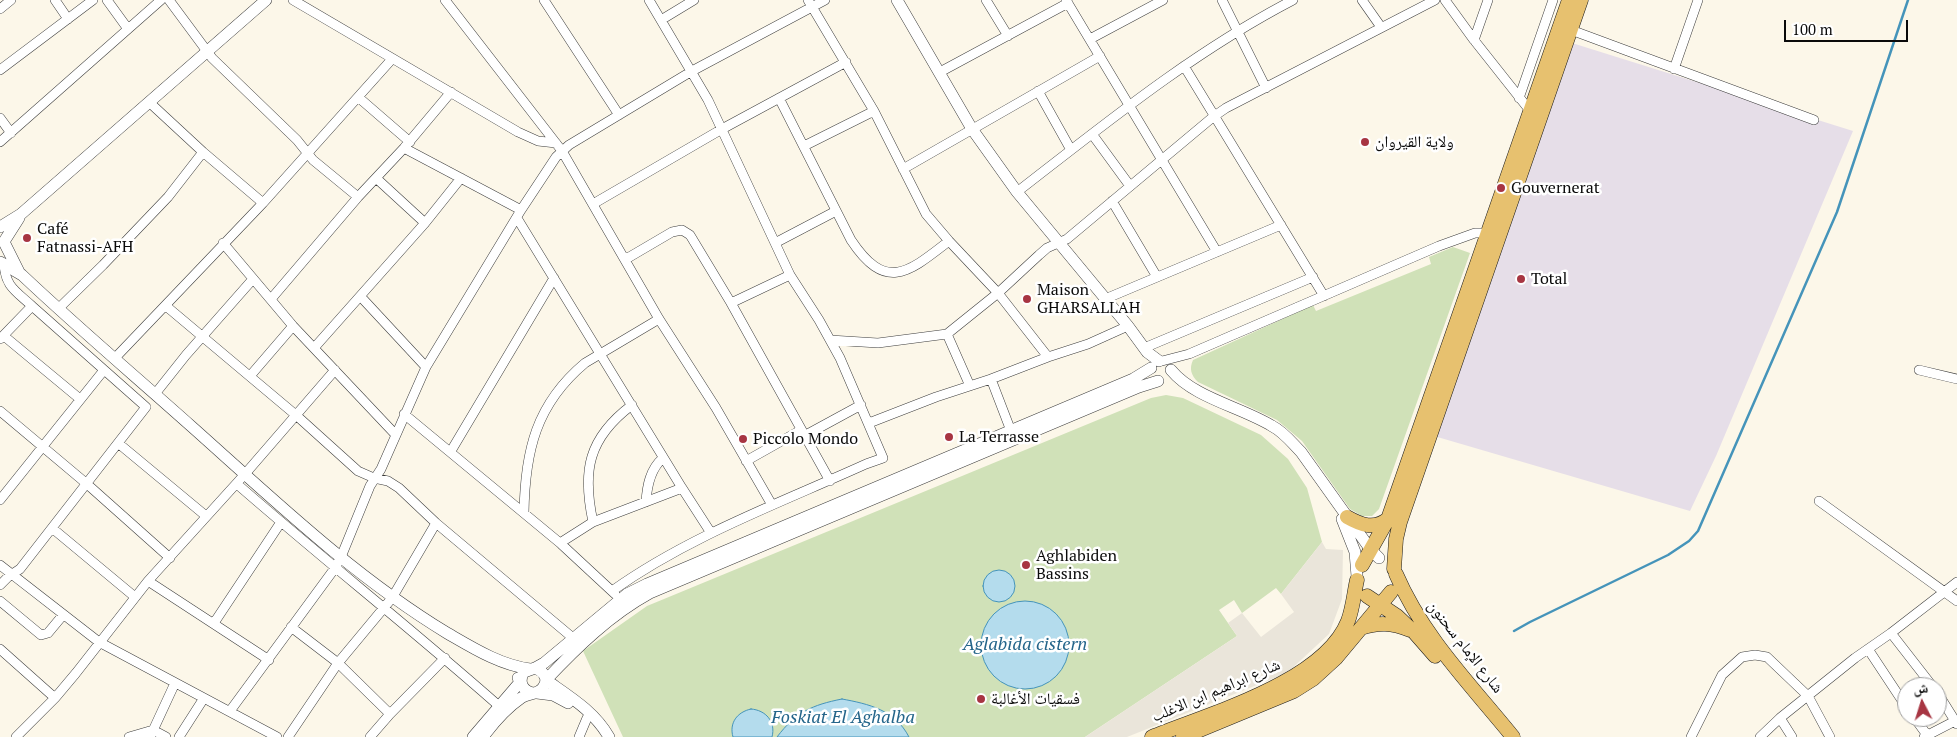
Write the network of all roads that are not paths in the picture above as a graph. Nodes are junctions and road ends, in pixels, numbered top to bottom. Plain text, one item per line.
1 (11, 0) edge
2 (55, 0) edge
3 (93, 0) edge
4 (107, 0) edge
5 (161, 0) edge
6 (169, 0) edge
7 (266, 0) edge
8 (293, 0) edge
9 (445, 0) edge
10 (649, 0) edge
11 (694, 0) edge
12 (824, 0) edge
13 (897, 0) edge
14 (986, 0) edge
15 (1163, 0) edge
16 (1222, 0) edge
17 (1293, 0) edge
18 (1362, 0) edge
19 (1436, 0) edge
20 (1444, 0) edge
21 (1488, 0) edge
22 (1553, 0) edge
23 (1569, 0) edge
24 (1581, 0) edge
25 (1698, 0) edge
26 (546, 1) edge
27 (1067, 2) edge
28 (810, 3) edge
29 (0, 9) edge
30 (68, 19) junction
31 (661, 20) junction
32 (1381, 27) junction
33 (128, 29) junction
34 (1238, 30) junction
35 (1570, 30) junction
36 (1008, 36) junction
37 (1090, 39) junction
38 (1474, 40) junction
39 (206, 51) junction
40 (1100, 56) junction
41 (392, 59) junction
42 (846, 62) junction
43 (1184, 66) junction
44 (1674, 69) junction
45 (0, 70) edge
46 (692, 71) junction
47 (940, 72) junction
48 (1266, 88) junction
49 (1038, 91) junction
50 (451, 92) junction
51 (358, 97) junction
52 (779, 98) junction
53 (1519, 98) junction
54 (149, 102) junction
55 (1129, 105) junction
56 (874, 111) junction
57 (1531, 112) junction
58 (619, 114) junction
59 (1213, 117) junction
60 (0, 118) edge
61 (1814, 120) dead end
62 (722, 129) junction
63 (972, 129) junction
64 (1531, 130) junction
65 (10, 133) junction
66 (1092, 134) junction
67 (0, 142) edge
68 (556, 143) junction
69 (407, 145) junction
70 (804, 146) junction
71 (1071, 150) junction
72 (562, 151) junction
73 (203, 152) junction
74 (307, 152) junction
75 (1162, 161) junction
76 (902, 169) junction
77 (376, 178) junction
78 (462, 178) junction
79 (1130, 186) junction
80 (1016, 192) junction
81 (358, 197) junction
82 (1112, 200) junction
83 (263, 204) junction
84 (593, 204) junction
85 (836, 211) junction
86 (21, 214) junction
87 (519, 214) junction
88 (425, 223) junction
89 (1280, 225) junction
90 (0, 227) edge
91 (1494, 233) junction
92 (949, 241) junction
93 (223, 243) junction
94 (775, 243) junction
95 (1059, 243) junction
96 (2, 249) edge
97 (1217, 252) junction
98 (626, 259) junction
99 (790, 274) junction
100 (22, 275) junction
101 (1157, 277) junction
102 (554, 278) junction
103 (1313, 278) junction
104 (253, 279) junction
105 (998, 293) junction
106 (1324, 296) junction
107 (361, 297) junction
108 (271, 299) junction
109 (1105, 299) junction
110 (731, 302) junction
111 (32, 306) junction
112 (166, 306) junction
113 (58, 309) junction
114 (659, 319) junction
115 (294, 326) junction
116 (1128, 326) junction
117 (947, 334) junction
118 (204, 337) junction
119 (2, 338) edge
120 (830, 340) junction
121 (314, 348) junction
122 (1146, 350) junction
123 (600, 353) junction
124 (1189, 354) junction
125 (1048, 357) junction
126 (115, 358) junction
127 (1156, 364) junction
128 (426, 367) junction
129 (104, 370) junction
130 (334, 370) junction
131 (1171, 370) junction
132 (1920, 370) dead end
133 (250, 376) junction
134 (1957, 379) edge
135 (991, 380) junction
136 (1160, 381) junction
137 (970, 386) junction
138 (1192, 388) junction
139 (155, 394) junction
140 (80, 399) junction
141 (632, 405) junction
142 (862, 405) junction
143 (0, 411) edge
144 (404, 414) junction
145 (297, 416) junction
146 (869, 423) junction
147 (1011, 430) junction
148 (803, 433) junction
149 (395, 434) junction
150 (118, 443) junction
151 (41, 447) junction
152 (451, 451) junction
153 (664, 458) junction
154 (746, 461) junction
155 (245, 474) junction
156 (374, 478) junction
157 (830, 481) junction
158 (87, 484) junction
159 (236, 484) junction
160 (682, 488) junction
161 (3, 490) edge
162 (1333, 499) junction
163 (0, 500) edge
164 (1819, 501) dead end
165 (646, 502) junction
166 (772, 505) junction
167 (524, 513) junction
168 (206, 516) junction
169 (1347, 517) junction
170 (1388, 520) junction
171 (281, 522) junction
172 (593, 522) junction
173 (436, 523) junction
174 (52, 528) junction
175 (711, 532) junction
176 (560, 543) junction
177 (1375, 554) junction
178 (341, 557) junction
179 (170, 558) junction
180 (0, 565) edge
181 (335, 568) junction
182 (1395, 572) junction
183 (1358, 574) junction
184 (11, 575) junction
185 (148, 582) junction
186 (1957, 582) edge
187 (0, 585) edge
188 (612, 591) junction
189 (1391, 592) junction
190 (1945, 592) junction
191 (1367, 596) junction
192 (136, 597) junction
193 (392, 598) junction
194 (0, 601) edge
195 (1957, 601) edge
196 (623, 604) junction
197 (1380, 604) junction
198 (383, 608) junction
199 (63, 615) junction
200 (214, 623) junction
201 (291, 627) junction
202 (1360, 628) junction
203 (1414, 632) junction
204 (1892, 633) junction
205 (573, 638) junction
206 (100, 642) junction
207 (0, 649) edge
208 (1868, 649) junction
209 (445, 658) junction
210 (269, 660) junction
211 (338, 663) junction
212 (503, 663) junction
213 (532, 669) junction
214 (1925, 677) edge
215 (546, 680) junction
216 (521, 681) junction
217 (175, 683) junction
218 (535, 693) junction
219 (1897, 693) edge
220 (1808, 696) junction
221 (55, 698) junction
222 (204, 698) junction
223 (499, 706) junction
224 (1947, 707) edge
225 (230, 711) junction
226 (390, 714) junction
227 (588, 718) junction
228 (1780, 718) junction
229 (1956, 721) edge
230 (151, 734) edge
231 (1926, 736) edge
232 (16, 737) edge
233 (129, 737) edge
234 (166, 737) edge
235 (178, 737) edge
236 (277, 737) edge
237 (288, 737) edge
238 (370, 737) edge
239 (473, 737) edge
240 (482, 737) edge
241 (579, 737) edge
242 (601, 737) edge
243 (609, 737) edge
244 (1152, 737) edge
245 (1183, 737) edge
246 (1503, 737) edge
247 (1513, 737) edge
248 (1691, 737) edge
249 (1760, 737) edge
250 (1792, 737) edge
251 (1830, 737) edge

1 - 29 street
2 - 30 street
3 - 30 street
4 - 33 street
5 - 33 street
6 - 39 street
7 - 39 street
8 - 41 street
9 - 68 street
10 - 31 street
11 - 31 street
12 - 28 street
13 - 47 street
14 - 36 street
15 - 37 street
16 - 34 street
17 - 34 street
18 - 32 street
19 - 32 street
20 - 38 street
21 - 38 street
22 - 53 street
23 - 57 main road
24 - 35 main road
25 - 44 street
26 - 58 street
27 - 36 street
27 - 37 street
28 - 42 street
28 - 46 street
30 - 45 street
31 - 46 street
32 - 48 street
33 - 65 street
34 - 43 street
34 - 48 street
35 - 44 street
35 - 64 main road
36 - 47 street
37 - 40 street
38 - 53 street
39 - 54 street
39 - 74 street
40 - 49 street
40 - 55 street
41 - 50 street
41 - 51 street
42 - 52 street
42 - 56 street
43 - 55 street
43 - 59 street
44 - 61 street
46 - 58 street
46 - 62 street
47 - 63 street
48 - 59 street
49 - 63 street
49 - 71 street
50 - 68 street
50 - 69 street
51 - 69 street
51 - 74 street
52 - 62 street
52 - 70 street
53 - 57 street
54 - 73 street
54 - 86 street
55 - 66 street
55 - 75 street
56 - 70 street
56 - 76 street
57 - 64 main road
58 - 72 street
59 - 75 street
59 - 89 street
60 - 65 street
62 - 84 street
62 - 94 street
63 - 76 street
63 - 80 street
64 - 91 main road
65 - 67 street
66 - 71 street
66 - 79 street
68 - 72 street
69 - 77 street
69 - 78 street
70 - 85 street
71 - 80 street
72 - 84 street
72 - 87 street
73 - 83 street
73 - 113 street
74 - 81 street
74 - 83 street
75 - 79 street
75 - 97 street
76 - 92 street
77 - 81 street
77 - 88 street
78 - 87 street
78 - 88 street
79 - 82 street
80 - 95 street
81 - 108 street
82 - 95 street
82 - 101 street
83 - 93 street
84 - 98 street
85 - 92 street
85 - 94 street
86 - 90 street
86 - 96 street
87 - 102 street
87 - 128 street
88 - 107 street
89 - 97 street
89 - 103 street
91 - 106 street
91 - 170 main road
91 - 182 main road
92 - 105 street
93 - 104 street
93 - 112 street
94 - 99 street
95 - 105 street
95 - 109 street
96 - 100 street
96 - 100 street
96 - 111 street
97 - 101 street
98 - 110 street
98 - 114 street
99 - 110 street
99 - 120 street
100 - 113 street
101 - 109 street
102 - 123 street
102 - 152 street
103 - 106 street
103 - 122 street
104 - 108 street
104 - 118 street
105 - 117 street
105 - 125 street
106 - 124 street
107 - 121 street
107 - 128 street
108 - 115 street
109 - 116 street
110 - 148 street
111 - 119 street
111 - 129 street
112 - 118 street
112 - 126 street
113 - 126 street
114 - 123 street
114 - 154 street
115 - 121 street
115 - 133 street
116 - 122 street
116 - 125 street
117 - 120 street
117 - 137 street
118 - 133 street
118 - 139 street
119 - 140 street
120 - 142 street
121 - 130 street
122 - 127 street
123 - 141 street
123 - 167 street
124 - 127 street
124 - 131 street
125 - 135 street
126 - 139 street
127 - 131 street
127 - 136 street
127 - 147 street
128 - 144 street
129 - 140 street
129 - 150 street
130 - 145 street
130 - 149 street
131 - 136 street
131 - 138 street
132 - 134 street
133 - 145 street
135 - 137 street
135 - 147 street
136 - 138 street
136 - 196 street
137 - 146 street
138 - 162 street
139 - 155 street
140 - 151 street
141 - 153 street
141 - 172 street
142 - 146 street
142 - 148 street
143 - 151 street
144 - 149 street
144 - 152 street
145 - 155 street
145 - 156 street
146 - 157 street
147 - 196 street
148 - 154 street
148 - 157 street
149 - 156 street
150 - 158 street
150 - 168 street
151 - 158 street
151 - 161 street
152 - 167 street
153 - 160 street
153 - 165 street
154 - 166 street
155 - 159 street
155 - 178 street
156 - 173 street
156 - 178 street
157 - 166 street
158 - 174 street
158 - 179 street
159 - 168 street
159 - 171 street
160 - 165 street
160 - 175 street
161 - 163 street
162 - 169 street
162 - 183 street
164 - 190 street
165 - 172 street
166 - 175 street
167 - 176 street
168 - 179 street
169 - 170 main road
169 - 177 street
170 - 177 main road
171 - 181 street
171 - 200 street
172 - 176 street
173 - 193 street
173 - 205 street
174 - 184 street
174 - 192 street
175 - 188 street
176 - 188 street
177 - 182 main road
177 - 183 main road
178 - 181 street
178 - 193 street
179 - 185 street
180 - 184 street
181 - 198 street
181 - 201 street
182 - 189 main road
182 - 247 main road, شارع الإمام سحنون
183 - 191 main road
183 - 244 main road, شارع ابراهيم ابن الاغلب
184 - 187 street
184 - 199 street
185 - 192 street
185 - 200 street
186 - 190 street
188 - 196 street
189 - 191 main road
189 - 197 main road, شارع ابراهيم ابن الاغلب
190 - 195 street
190 - 204 street
191 - 197 main road, شارع الإمام سحنون
192 - 206 street
193 - 198 street
193 - 212 street
194 - 199 street
196 - 205 street
196 - 215 street
197 - 202 main road, شارع ابراهيم ابن الاغلب
197 - 203 main road, شارع الإمام سحنون
198 - 209 street
198 - 211 street
199 - 206 street
200 - 210 street
201 - 210 street
201 - 211 street
202 - 203 main road
202 - 245 main road, شارع ابراهيم ابن الاغلب
203 - 246 main road, شارع الإمام سحنون
204 - 208 street
204 - 214 street
205 - 213 street
206 - 217 street
206 - 221 street
207 - 221 street
208 - 219 street
208 - 220 street
209 - 223 street
209 - 226 street
210 - 225 street
211 - 226 street
211 - 237 street
212 - 213 street
212 - 216 street
213 - 215 street
213 - 216 street
215 - 218 street
215 - 243 street
216 - 218 street
216 - 223 street
217 - 222 street
217 - 230 street
218 - 227 street
218 - 240 street
220 - 228 street
220 - 248 street
220 - 251 street
221 - 232 street
222 - 225 street
222 - 235 street
223 - 239 street
224 - 229 street
225 - 236 street
226 - 238 street
227 - 241 street
227 - 242 street
228 - 249 street
228 - 250 street
229 - 231 street
230 - 233 street
230 - 234 street

